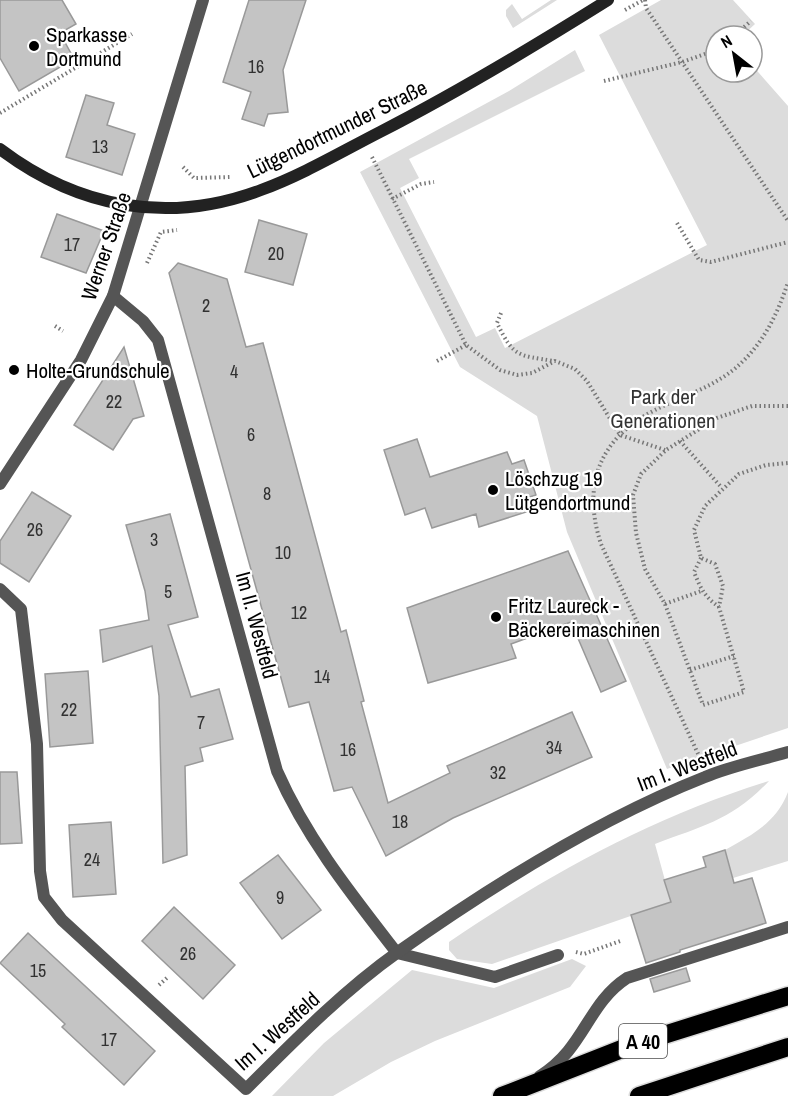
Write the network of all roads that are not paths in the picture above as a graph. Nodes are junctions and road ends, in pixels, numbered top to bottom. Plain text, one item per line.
1 (203, 0) edge
2 (608, 0) edge
3 (0, 149) edge
4 (140, 207) junction
5 (113, 296) junction
6 (0, 484) edge
7 (0, 589) edge
8 (788, 752) edge
9 (788, 927) edge
10 (397, 953) junction
11 (558, 955) road end
12 (788, 996) edge
13 (788, 1047) edge
14 (502, 1096) edge
15 (639, 1096) edge

1 - 4 street, Werner Straße
2 - 4 street, Lütgendortmunder Straße
3 - 4 street, Lütgendortmunder Straße
4 - 5 street, Werner Straße
5 - 6 street, Werner Straße
5 - 10 street, Im II. Westfeld
7 - 10 street, Im I. Westfeld
8 - 10 street, Im I. Westfeld
9 - 14 street
10 - 11 street
12 - 14 highway, A 40
13 - 15 highway, A 40

